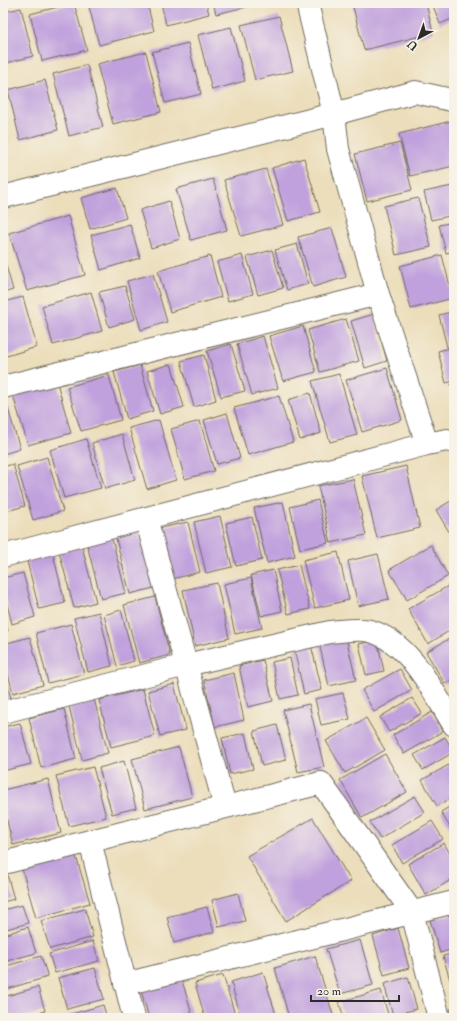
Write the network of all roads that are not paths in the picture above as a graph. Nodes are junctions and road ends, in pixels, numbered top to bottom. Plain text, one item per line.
1 (307, 3) edge
2 (454, 101) edge
3 (334, 114) junction
4 (3, 196) edge
5 (378, 294) junction
6 (3, 387) edge
7 (454, 442) edge
8 (427, 444) junction
9 (146, 518) junction
10 (3, 556) edge
11 (186, 665) junction
12 (3, 712) edge
13 (454, 725) edge
14 (225, 807) junction
15 (90, 841) junction
16 (3, 863) edge
17 (454, 902) edge
18 (412, 912) junction
19 (125, 984) junction
20 (134, 1018) edge
21 (440, 1018) edge

1 - 3 street
2 - 3 street
3 - 4 street
3 - 5 street
5 - 6 street
5 - 8 street
7 - 8 street
8 - 9 street
9 - 10 street
9 - 11 street
11 - 12 street
11 - 13 street
11 - 14 street
14 - 15 street
14 - 18 street
15 - 16 street
15 - 19 street
17 - 18 street
18 - 19 street
18 - 21 street
19 - 20 street

